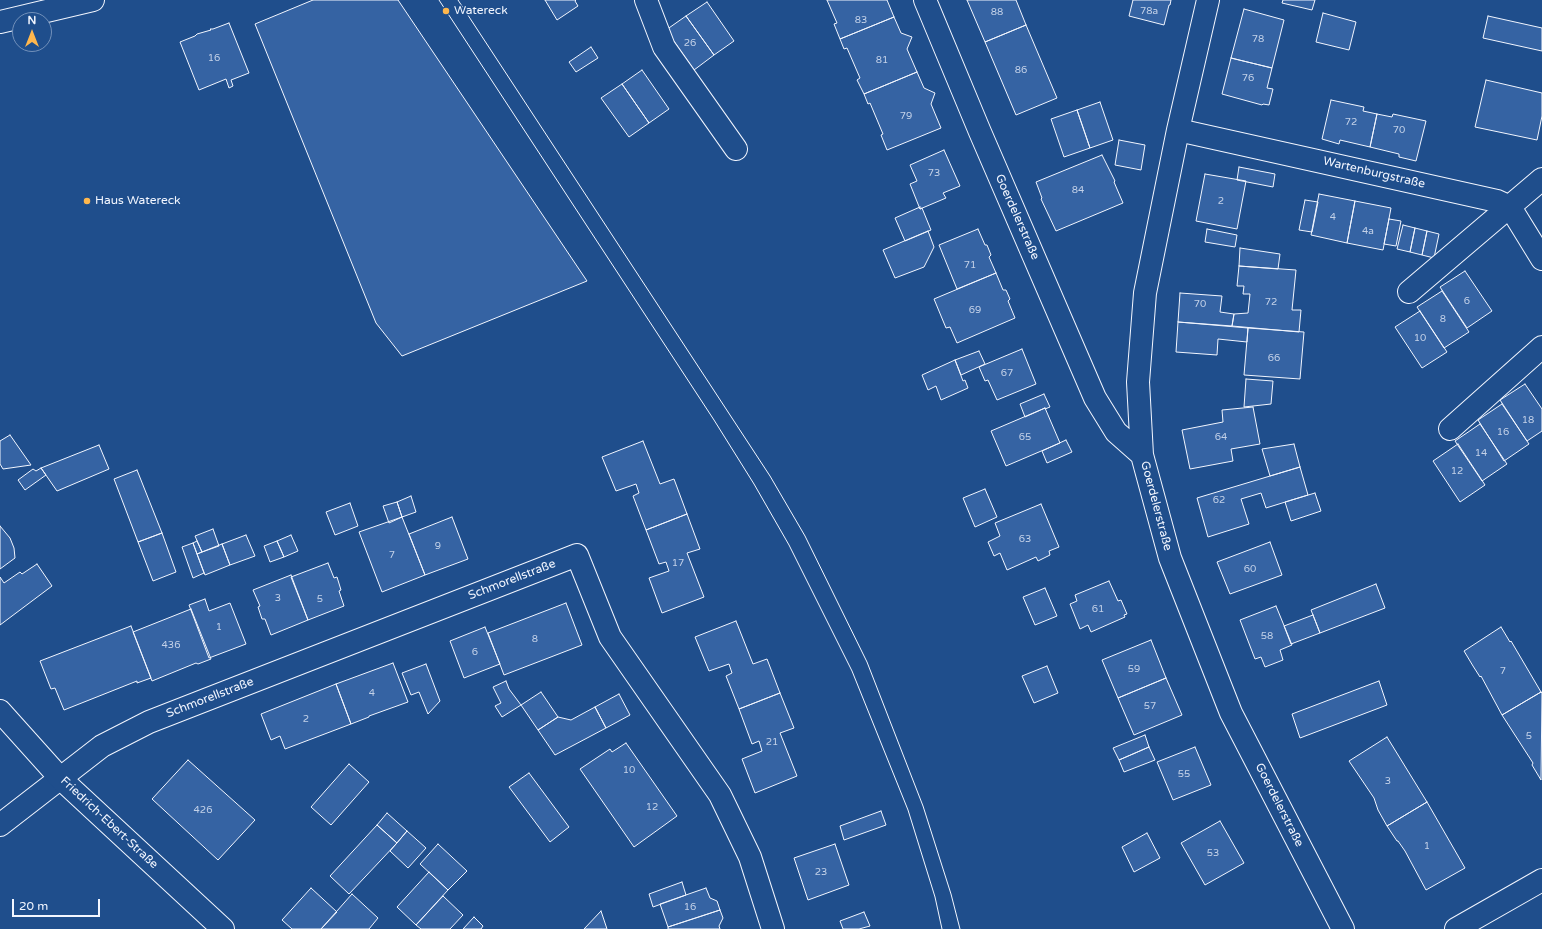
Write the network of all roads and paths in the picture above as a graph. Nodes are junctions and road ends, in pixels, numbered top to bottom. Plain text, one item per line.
1 (93, 0) edge
2 (646, 0) edge
3 (925, 0) edge
4 (1208, 0) edge
5 (0, 22) edge
6 (1178, 130) junction
7 (736, 149) dead end
8 (1542, 179) edge
9 (1510, 207) junction
10 (1542, 259) edge
11 (1409, 292) dead end
12 (1542, 347) edge
13 (1450, 429) dead end
14 (1142, 455) junction
15 (0, 711) edge
16 (61, 779) junction
17 (0, 825) edge
18 (1542, 880) edge
19 (224, 929) edge
20 (772, 929) edge
21 (1343, 929) edge
22 (1456, 929) edge

1 - 5 street
2 - 7 street
3 - 14 street, Goerdelerstraße
4 - 6 street
6 - 9 street, Wartenburgstraße
6 - 14 street
8 - 9 street
9 - 10 street
9 - 11 street
12 - 13 street
14 - 21 street, Goerdelerstraße
15 - 16 street, Friedrich-Ebert-Straße
16 - 17 street
16 - 19 street, Friedrich-Ebert-Straße
16 - 20 street, Schmorellstraße
18 - 22 street

